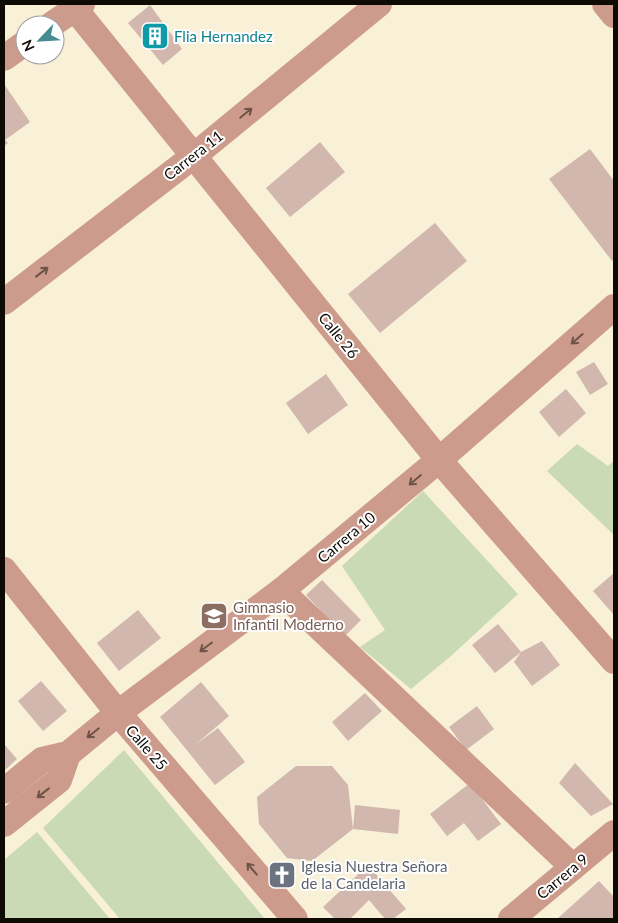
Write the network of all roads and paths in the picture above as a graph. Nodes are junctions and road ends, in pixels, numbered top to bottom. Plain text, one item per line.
1 (378, 4) edge
2 (605, 4) edge
3 (76, 5) edge
4 (64, 15) edge
5 (614, 15) edge
6 (15, 50) edge
7 (4, 58) edge
8 (195, 155) junction
9 (4, 302) edge
10 (614, 307) edge
11 (439, 460) junction
12 (4, 570) edge
13 (281, 591) junction
14 (614, 660) edge
15 (118, 712) junction
16 (68, 754) junction
17 (4, 791) edge
18 (4, 824) edge
19 (614, 833) edge
20 (573, 867) junction
21 (295, 919) edge
22 (511, 919) edge

8 -> 1 street, Carrera 11
2 - 5 street
3 - 4 street
3 - 8 street, Calle 26
6 - 7 street
9 -> 8 street, Carrera 11
8 - 11 street, Calle 26
10 -> 11 street, Carrera 10
11 -> 13 street, Carrera 10
11 - 14 street, Calle 26
12 - 15 street, Calle 25
13 -> 15 street, Carrera 10
13 - 20 street
15 -> 16 street, Carrera 10
21 -> 15 street, Calle 25
16 - 17 street, Carrera 10
16 -> 18 street
19 - 20 street, Carrera 9
20 - 22 street, Carrera 9

